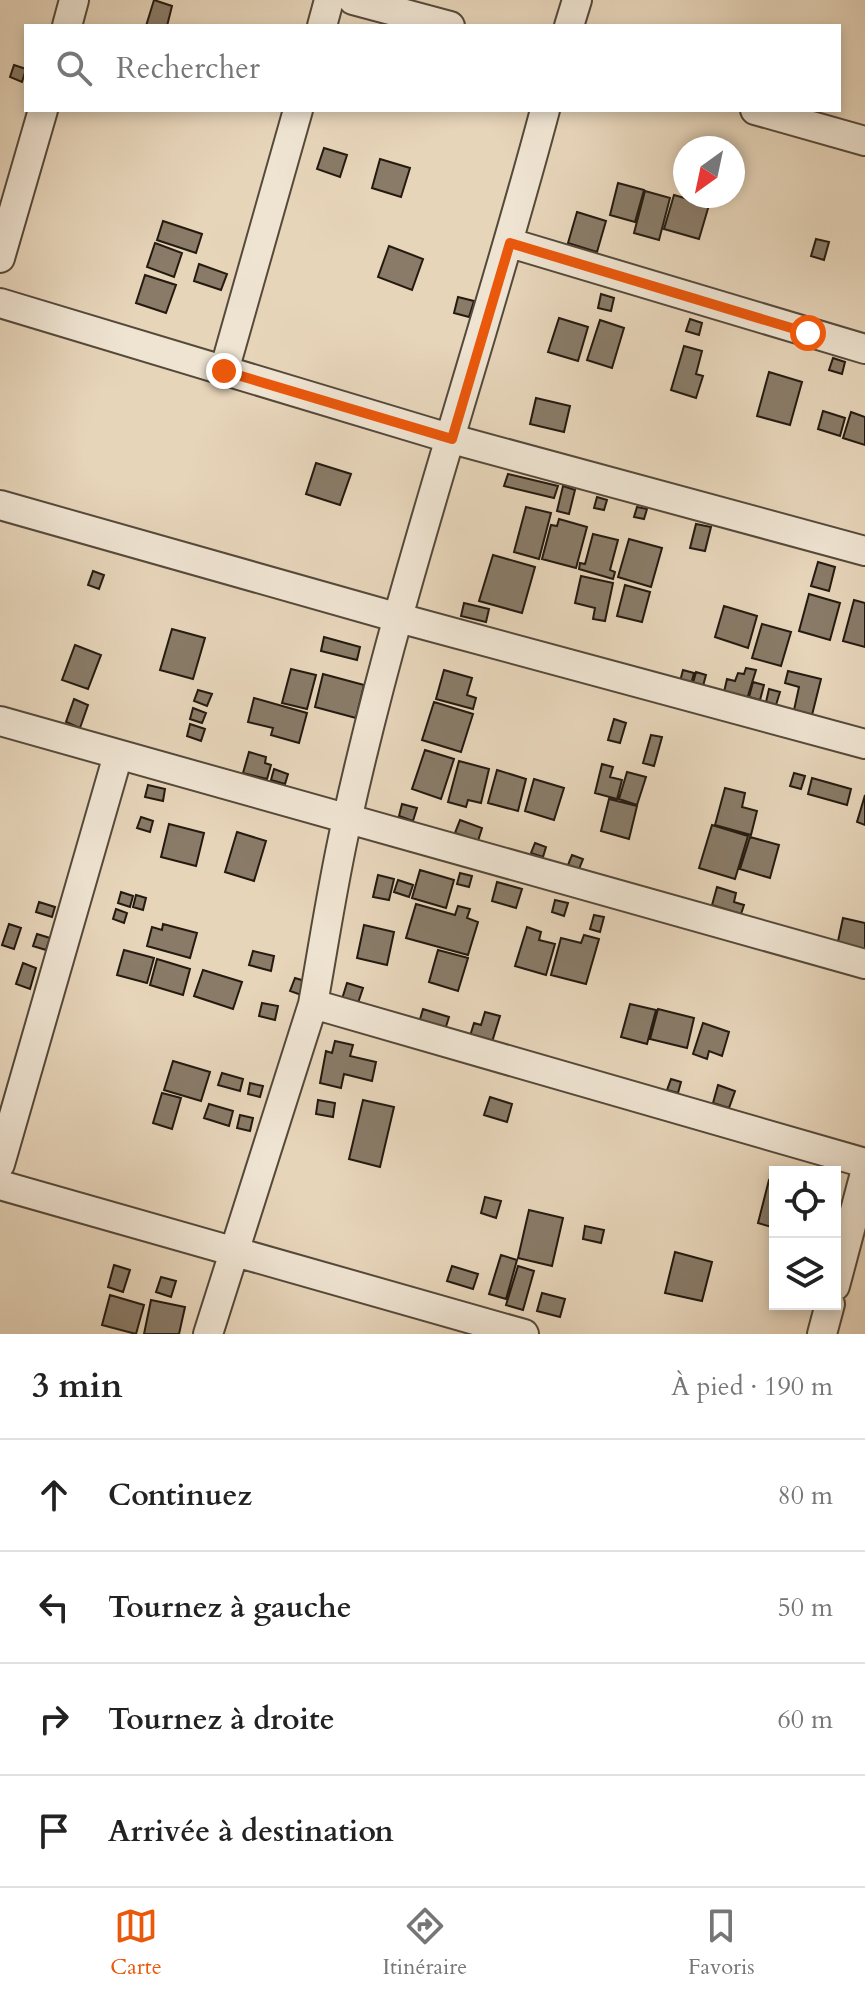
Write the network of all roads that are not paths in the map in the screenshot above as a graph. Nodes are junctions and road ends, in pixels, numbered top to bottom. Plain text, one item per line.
1 (74, 0) edge
2 (329, 0) edge
3 (353, 0) edge
4 (577, 0) edge
5 (68, 24) edge
6 (323, 24) edge
7 (443, 24) edge
8 (570, 24) edge
9 (42, 112) edge
10 (297, 112) edge
11 (544, 112) edge
12 (762, 112) edge
13 (865, 141) edge
14 (510, 243) junction
15 (0, 258) edge
16 (0, 303) edge
17 (865, 349) edge
18 (224, 371) junction
19 (452, 439) junction
20 (0, 505) edge
21 (865, 551) edge
22 (399, 618) junction
23 (0, 721) edge
24 (865, 744) edge
25 (118, 755) junction
26 (346, 820) junction
27 (865, 964) edge
28 (313, 1004) junction
29 (865, 1163) edge
30 (0, 1164) edge
31 (865, 1173) edge
32 (0, 1185) edge
33 (232, 1251) junction
34 (841, 1263) edge
35 (828, 1310) edge
36 (208, 1334) edge
37 (524, 1334) edge
38 (822, 1334) edge

1 - 5 street
2 - 6 street
3 - 7 street
4 - 8 street
9 - 15 street
10 - 18 street
11 - 14 street
12 - 13 street
14 - 17 street
14 - 19 street
16 - 18 street
18 - 19 street
19 - 21 street
19 - 22 street
20 - 22 street
22 - 24 street
22 - 26 street
23 - 25 street
25 - 26 street
25 - 30 street
26 - 27 street
26 - 28 street
28 - 29 street
28 - 33 street
31 - 34 street
32 - 33 street
33 - 36 street
33 - 37 street
35 - 38 street

